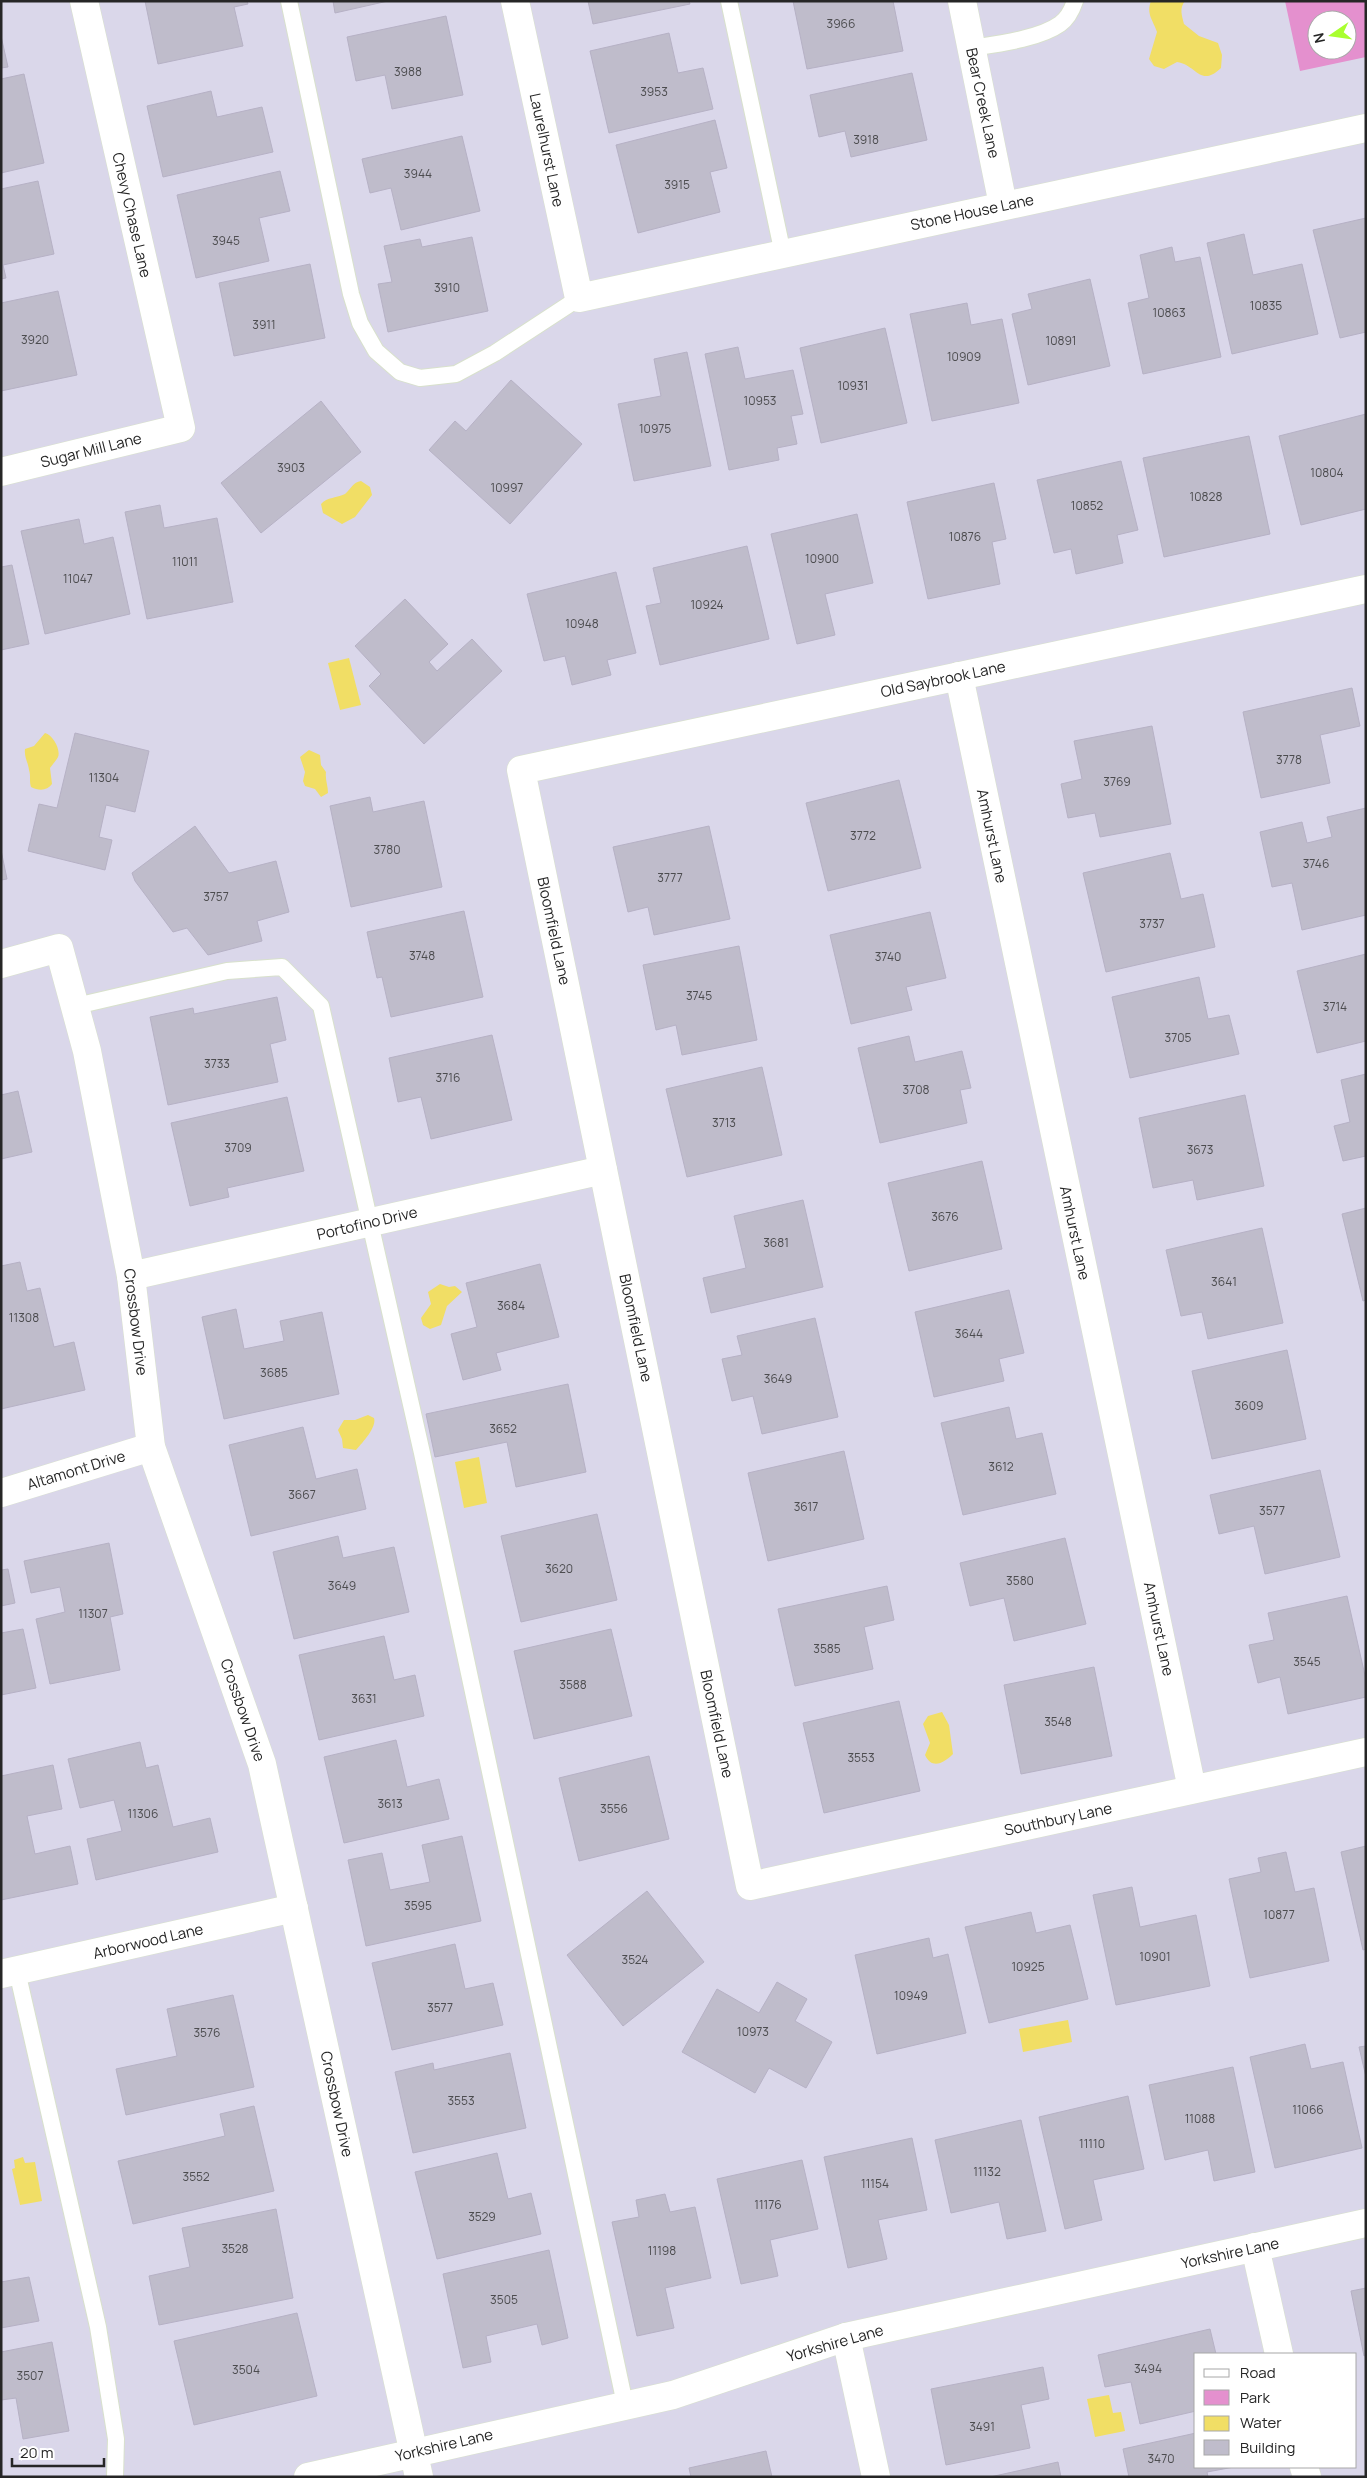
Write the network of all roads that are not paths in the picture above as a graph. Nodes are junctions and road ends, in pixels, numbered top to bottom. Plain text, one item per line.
1 (84, 1) edge
2 (288, 1) edge
3 (515, 1) edge
4 (729, 1) edge
5 (962, 1) edge
6 (1075, 1) edge
7 (972, 48) junction
8 (1366, 128) edge
9 (1004, 205) junction
10 (783, 254) junction
11 (579, 298) junction
12 (181, 428) joint
13 (1, 472) edge
14 (1366, 589) edge
15 (959, 676) junction
16 (521, 770) joint
17 (1, 964) edge
18 (76, 1006) junction
19 (604, 1170) junction
20 (370, 1222) junction
21 (132, 1276) junction
22 (151, 1447) junction
23 (1, 1493) edge
24 (1366, 1752) edge
25 (1192, 1789) junction
26 (750, 1886) joint
27 (294, 1908) junction
28 (9, 1973) edge
29 (1366, 2223) edge
30 (1255, 2247) junction
31 (846, 2337) junction
32 (1279, 2353) edge
33 (625, 2404) junction
34 (416, 2464) edge
35 (115, 2477) edge
36 (308, 2477) edge
37 (876, 2477) edge

1 - 12 street, Chevy Chase Lane
2 - 11 lane
3 - 11 street, Laurelhurst Lane
4 - 10 lane
5 - 7 street, Bear Creek Lane
6 - 7 lane
7 - 9 street, Bear Creek Lane
8 - 9 street, Stone House Lane
9 - 10 street, Stone House Lane
10 - 11 street, Stone House Lane
12 - 13 street, Sugar Mill Lane
14 - 15 street, Old Saybrook Lane
15 - 16 street, Old Saybrook Lane
15 - 25 street, Amhurst Lane
16 - 19 street, Bloomfield Lane
17 - 18 street, Crossbow Drive
18 - 20 lane
18 - 21 street, Crossbow Drive
19 - 20 street, Portofino Drive
19 - 26 street, Bloomfield Lane
20 - 21 street, Portofino Drive
20 - 33 lane
21 - 22 street, Crossbow Drive
22 - 23 street, Altamont Drive
22 - 27 street, Crossbow Drive
24 - 25 street, Southbury Lane
25 - 26 street, Southbury Lane
27 - 28 street, Arborwood Lane
27 - 34 street, Crossbow Drive
28 - 35 lane
29 - 30 street, Yorkshire Lane
30 - 31 street, Yorkshire Lane
30 - 32 street
31 - 33 street, Yorkshire Lane
31 - 37 street
33 - 34 street, Yorkshire Lane
34 - 36 street, Yorkshire Lane

